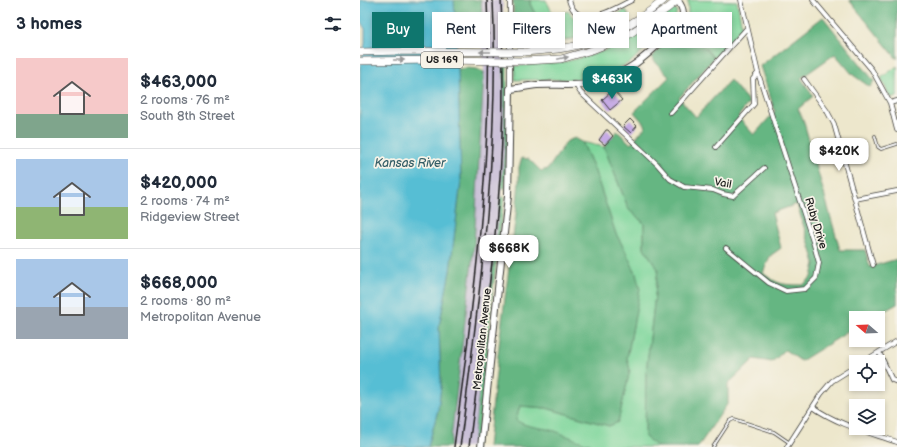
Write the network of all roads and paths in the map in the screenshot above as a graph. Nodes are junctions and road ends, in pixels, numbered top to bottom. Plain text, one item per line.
1 (510, 0) edge
2 (569, 0) edge
3 (632, 0) edge
4 (664, 0) edge
5 (677, 0) edge
6 (741, 0) edge
7 (813, 0) edge
8 (747, 28) junction
9 (360, 52) edge
10 (360, 61) edge
11 (758, 73) junction
12 (804, 79) dead end
13 (576, 85) junction
14 (510, 89) junction
15 (897, 101) edge
16 (890, 104) junction
17 (671, 113) dead end
18 (897, 130) edge
19 (875, 136) dead end
20 (897, 144) edge
21 (716, 146) dead end
22 (764, 168) dead end
23 (897, 191) edge
24 (855, 199) junction
25 (726, 248) dead end
26 (874, 264) dead end
27 (897, 341) edge
28 (879, 352) junction
29 (874, 355) edge
30 (849, 370) edge
31 (897, 382) edge
32 (814, 407) junction
33 (897, 442) edge
34 (789, 445) edge
35 (481, 447) edge
36 (713, 447) edge

1 - 14 street, Metropolitan Avenue
2 - 3 street
4 -> 9 main road, US 169, bridge
10 -> 5 main road, US 169, bridge
5 - 13 main road
6 - 8 street, Ruby Drive
7 - 16 street
8 - 11 street, Ruby Drive
8 - 17 street
11 - 21 street
11 - 25 street, Ruby Drive
12 - 24 street
13 - 14 main road
13 - 22 street, Vail
14 - 35 main road, Metropolitan Avenue
15 - 16 street
16 - 18 street
19 - 20 lane
23 - 24 street
24 - 26 street
27 - 28 street
28 - 29 street
28 - 31 street
30 - 32 street
32 - 33 street
32 - 34 street
34 - 36 lane

